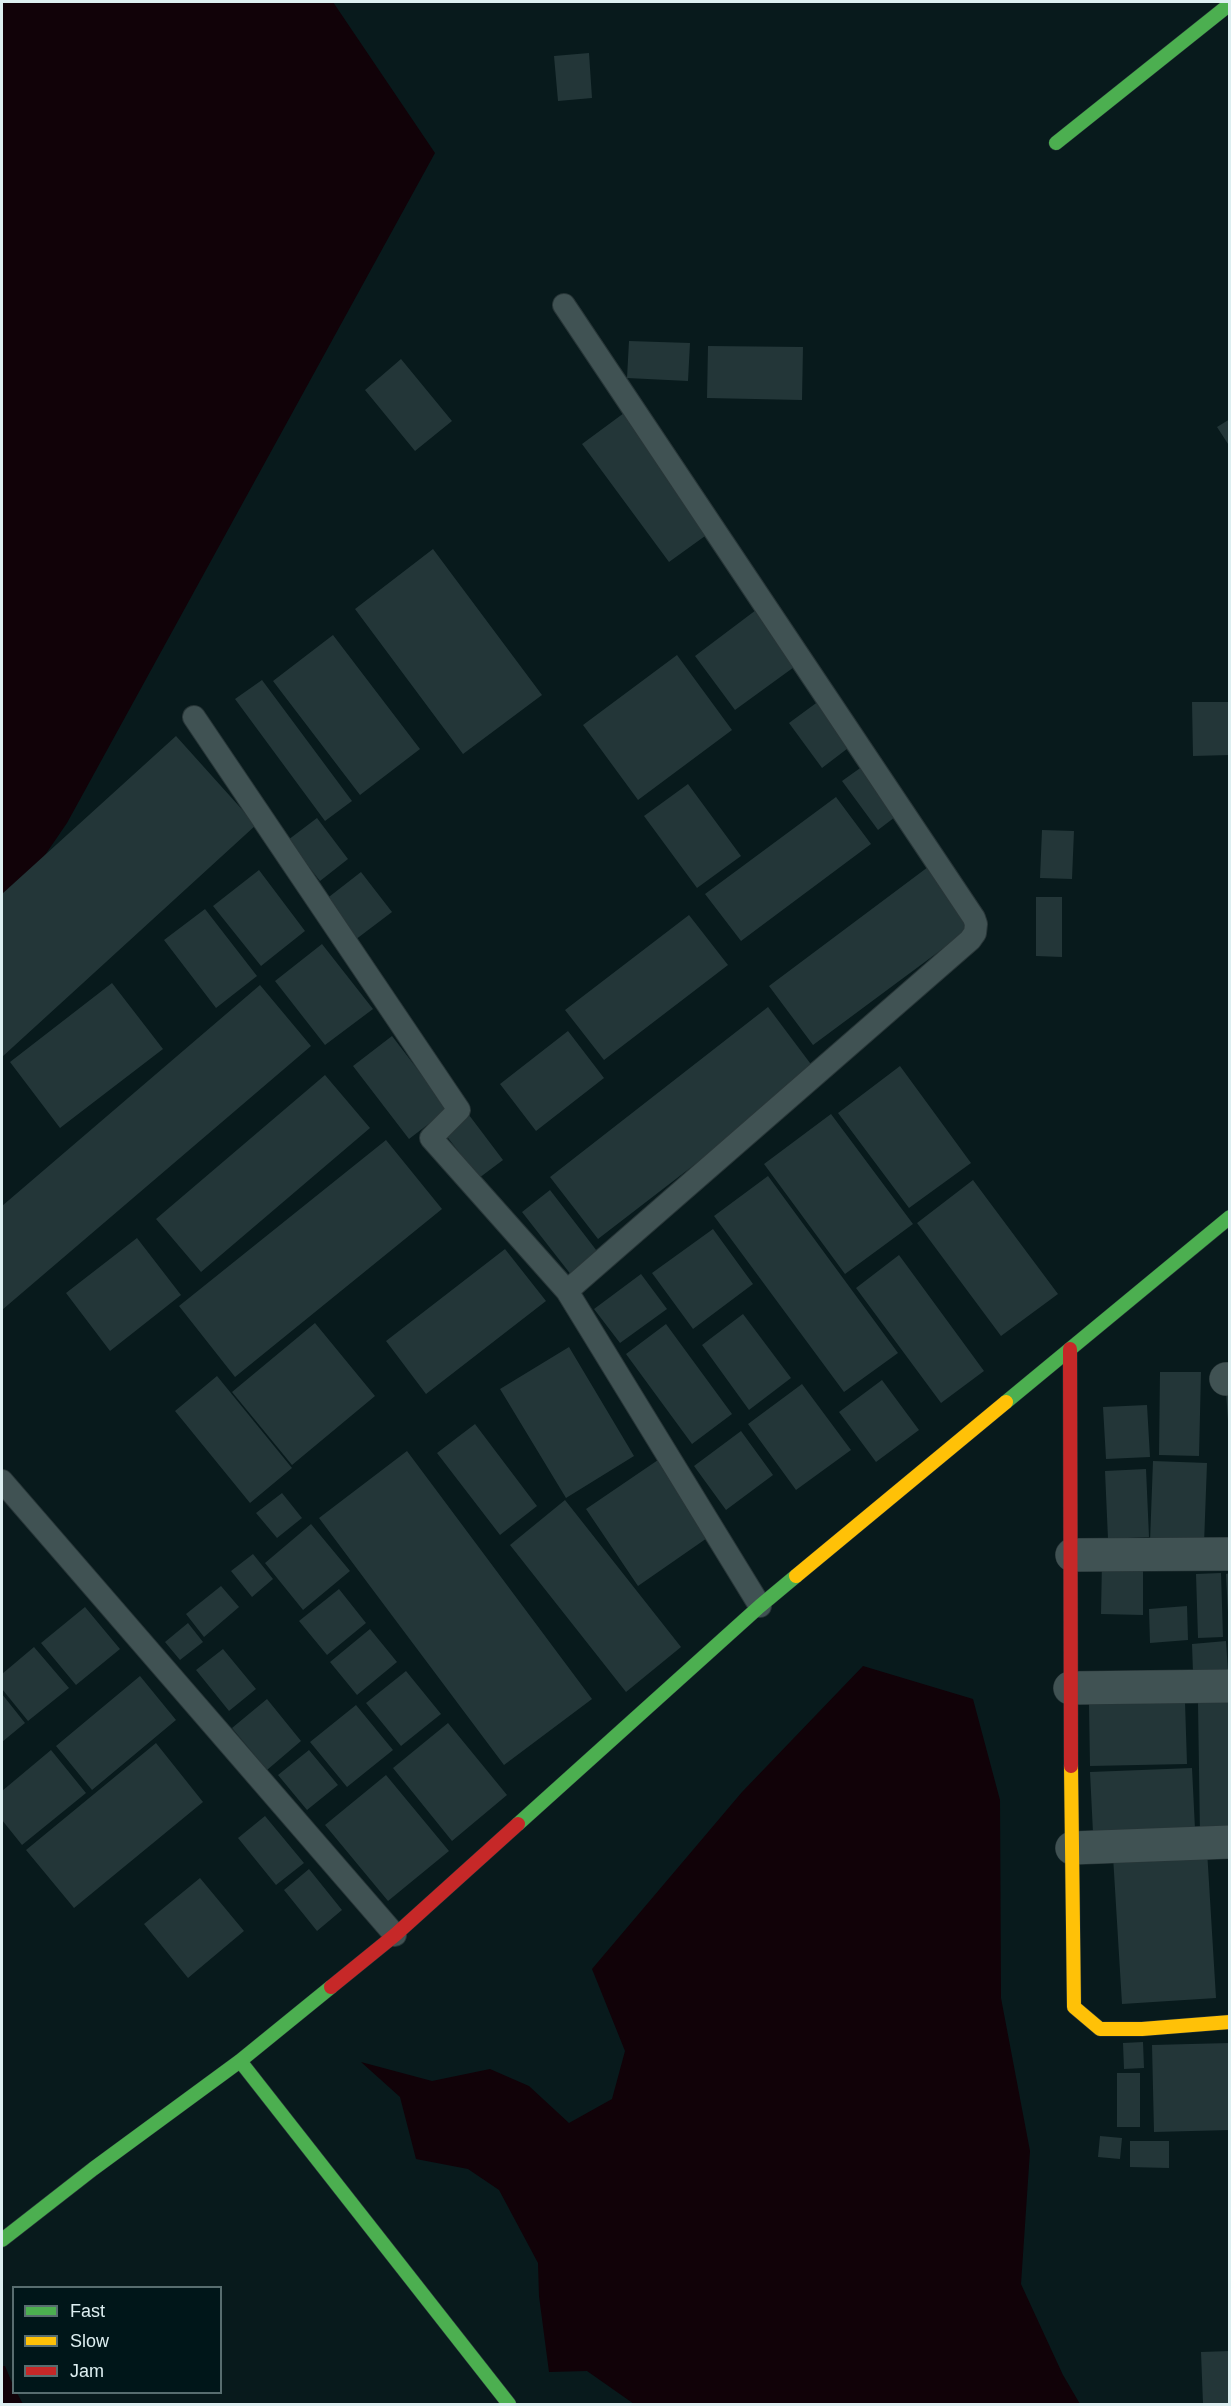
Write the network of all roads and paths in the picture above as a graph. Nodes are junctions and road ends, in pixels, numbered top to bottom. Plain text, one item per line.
1 (1230, 4) edge
2 (1056, 143) dead end
3 (564, 304) dead end
4 (194, 717) dead end
5 (1230, 1217) edge
6 (567, 1292) junction
7 (1070, 1349) junction
8 (2, 1481) edge
9 (1230, 1554) edge
10 (1072, 1556) junction
11 (760, 1606) junction
12 (1230, 1686) edge
13 (1070, 1688) junction
14 (1230, 1842) edge
15 (1072, 1848) junction
16 (395, 1935) junction
17 (1230, 2022) edge
18 (240, 2061) junction
19 (2, 2240) edge
20 (508, 2404) edge

1 - 2 street
3 - 6 lane
4 - 6 lane
5 - 7 street
6 - 11 lane
7 - 10 street
7 - 11 street
8 - 16 lane
9 - 10 street
10 - 13 street
11 - 16 street
12 - 13 street
13 - 15 street
14 - 15 street
15 - 17 street
16 - 18 street
18 - 19 street
18 - 20 street

